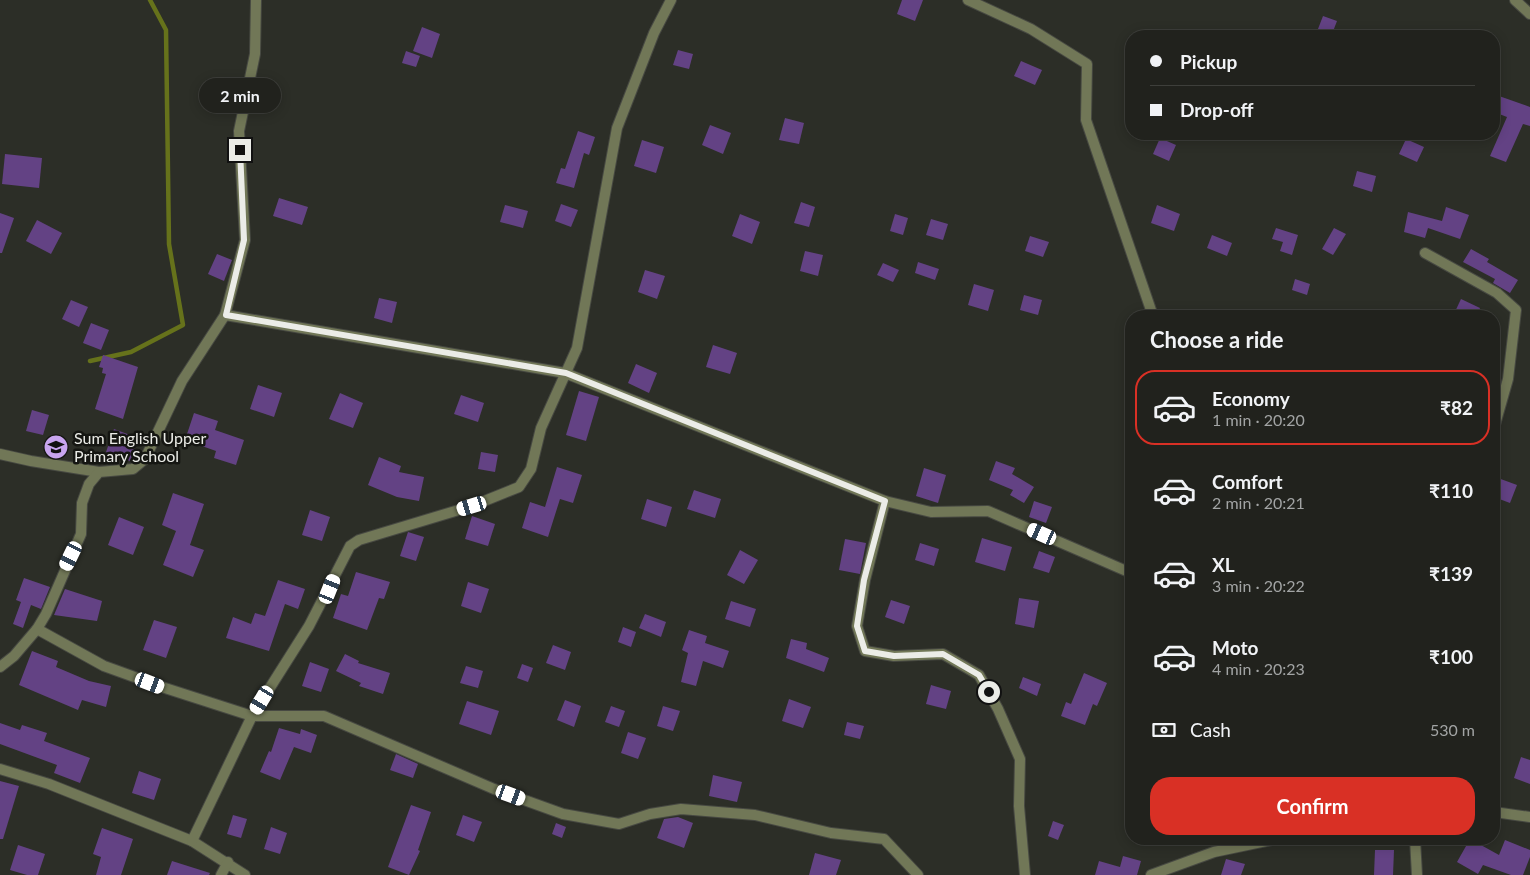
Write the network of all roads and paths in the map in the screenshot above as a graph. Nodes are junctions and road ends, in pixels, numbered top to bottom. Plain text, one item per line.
1 (256, 0) edge
2 (671, 0) edge
3 (968, 0) edge
4 (1515, 0) edge
5 (1530, 14) edge
6 (1425, 253) dead end
7 (1151, 310) edge
8 (226, 315) junction
9 (566, 373) junction
10 (1500, 407) edge
11 (0, 454) edge
12 (99, 472) junction
13 (885, 501) junction
14 (1125, 570) edge
15 (36, 629) junction
16 (0, 667) edge
17 (252, 716) junction
18 (0, 769) edge
19 (1500, 813) edge
20 (1530, 817) edge
21 (192, 841) junction
22 (1247, 845) edge
23 (1415, 845) edge
24 (228, 862) junction
25 (222, 875) edge
26 (245, 875) edge
27 (918, 875) edge
28 (1025, 875) edge
29 (1151, 875) edge
30 (1417, 875) edge

1 - 8 street
2 - 9 street
3 - 7 street
4 - 5 street
6 - 10 street
8 - 9 street
8 - 12 street
9 - 13 street
9 - 17 street
11 - 12 street
12 - 15 street
13 - 14 street
13 - 28 street
15 - 16 street
15 - 17 street
17 - 21 street
17 - 27 street
18 - 21 street
19 - 20 street
21 - 24 street
22 - 29 street
23 - 30 street
24 - 25 street
24 - 26 street

